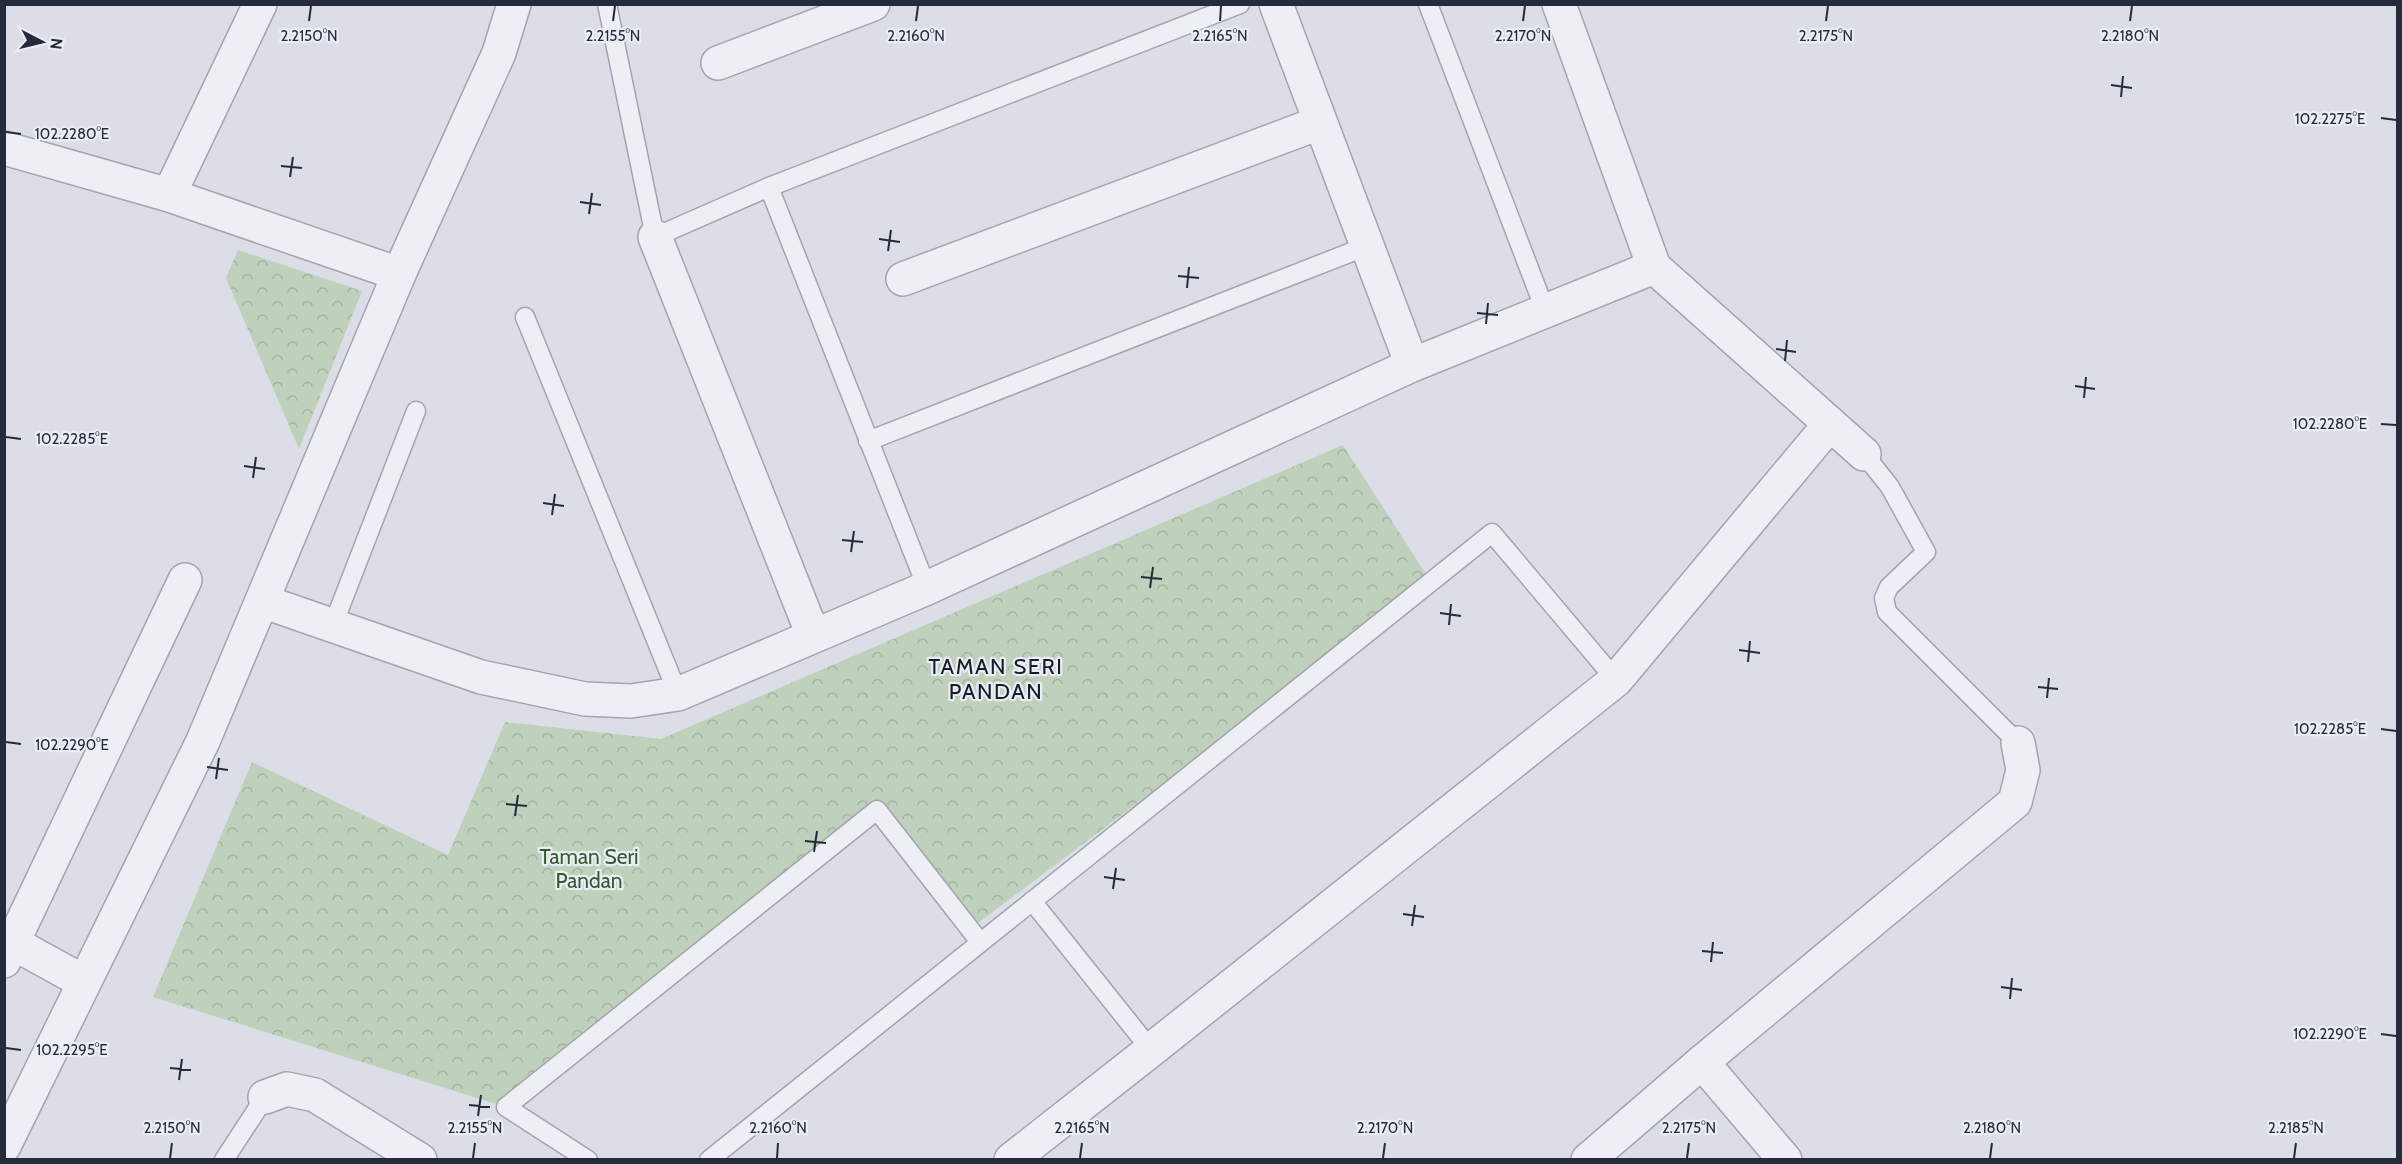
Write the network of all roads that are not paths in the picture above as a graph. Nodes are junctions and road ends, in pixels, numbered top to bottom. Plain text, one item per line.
1 (260, 4) edge
2 (514, 4) edge
3 (607, 4) edge
4 (873, 4) edge
5 (1240, 4) edge
6 (1276, 4) edge
7 (1428, 4) edge
8 (1559, 4) edge
9 (718, 63) dead end
10 (1319, 123) junction
11 (4, 148) edge
12 (769, 187) junction
13 (169, 195) junction
14 (655, 237) junction
15 (1367, 246) junction
16 (1654, 267) junction
17 (399, 274) junction
18 (903, 279) dead end
19 (1545, 310) junction
20 (525, 317) dead end
21 (1412, 365) junction
22 (416, 411) dead end
23 (1830, 424) junction
24 (868, 441) junction
25 (1864, 454) joint
26 (185, 580) dead end
27 (927, 588) junction
28 (262, 601) junction
29 (333, 625) junction
30 (813, 635) junction
31 (1616, 680) junction
32 (678, 694) junction
33 (2018, 743) joint
34 (1032, 901) junction
35 (980, 942) junction
36 (8, 947) edge
37 (84, 982) junction
38 (1152, 1050) junction
39 (1702, 1062) junction
40 (265, 1097) joint
41 (4, 1146) edge
42 (224, 1160) edge
43 (420, 1160) edge
44 (588, 1160) edge
45 (709, 1160) edge
46 (1011, 1160) edge
47 (1588, 1160) edge
48 (1785, 1160) edge

1 - 13 street
2 - 17 street
3 - 14 lane
4 - 9 street
5 - 12 lane
6 - 10 street
7 - 19 lane
8 - 16 street
10 - 15 street
10 - 18 street
11 - 13 street
12 - 14 lane
12 - 24 lane
13 - 17 street
14 - 30 street
15 - 21 street
15 - 24 lane
16 - 19 street
16 - 23 street
17 - 28 street
19 - 21 street
20 - 32 lane
21 - 27 street
22 - 29 lane
23 - 25 street
23 - 31 street
24 - 27 lane
25 - 33 lane
26 - 36 street
27 - 30 street
28 - 29 street
28 - 37 street
29 - 32 street
30 - 32 street
31 - 34 lane
31 - 38 street
33 - 39 street
34 - 35 lane
34 - 38 lane
35 - 44 lane
35 - 45 lane
36 - 37 street
37 - 41 street
38 - 46 street
39 - 47 street
39 - 48 street
40 - 42 lane
40 - 43 street

